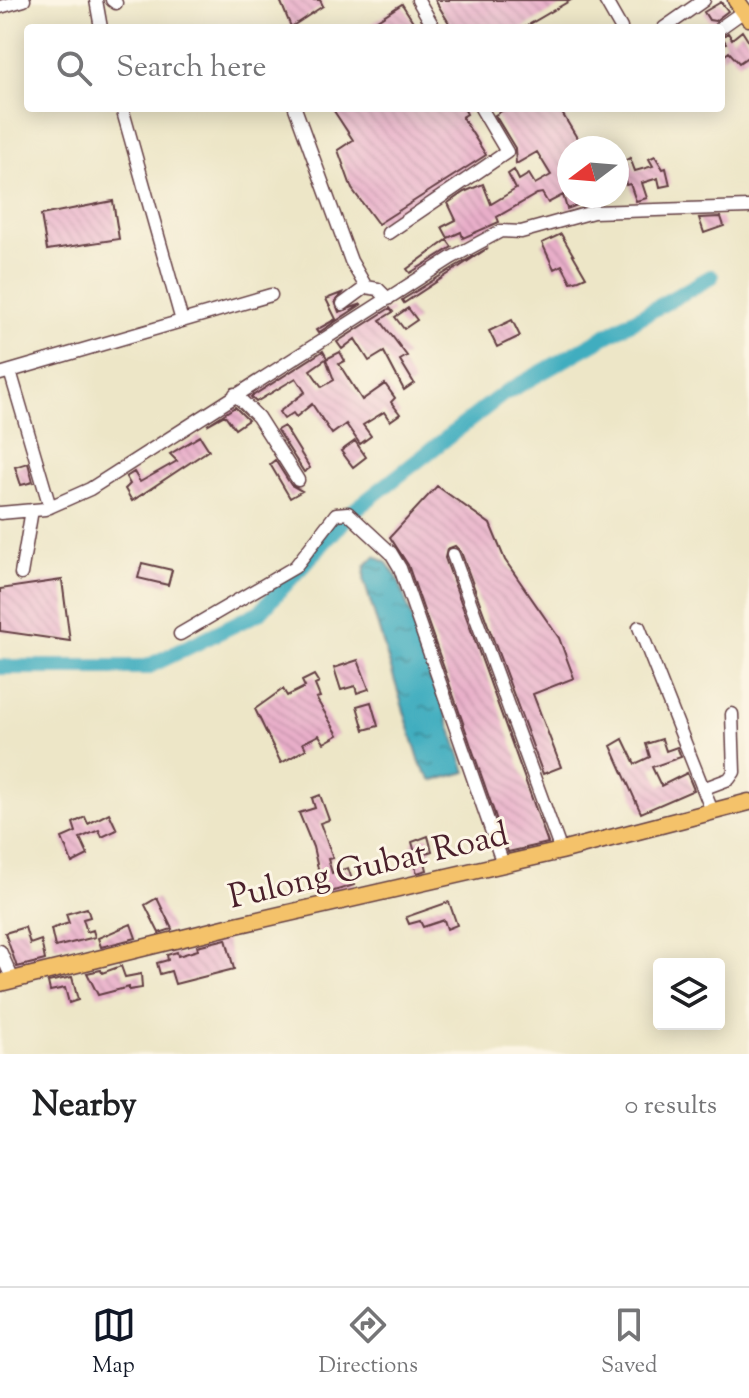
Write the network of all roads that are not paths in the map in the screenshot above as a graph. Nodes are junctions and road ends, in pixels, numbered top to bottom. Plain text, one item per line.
1 (24, 0) edge
2 (96, 0) edge
3 (418, 0) edge
4 (605, 0) edge
5 (704, 0) edge
6 (0, 7) edge
7 (743, 9) edge
8 (100, 24) edge
9 (432, 24) edge
10 (619, 24) edge
11 (670, 24) edge
12 (725, 24) edge
13 (123, 112) edge
14 (296, 112) edge
15 (483, 112) edge
16 (749, 207) edge
17 (388, 233) dead end
18 (366, 287) junction
19 (271, 295) dead end
20 (388, 299) junction
21 (343, 304) dead end
22 (182, 321) junction
23 (5, 372) edge
24 (235, 394) junction
25 (298, 480) dead end
26 (50, 507) junction
27 (32, 510) junction
28 (0, 513) edge
29 (453, 555) dead end
30 (21, 574) dead end
31 (639, 627) dead end
32 (180, 634) dead end
33 (732, 714) dead end
34 (705, 788) junction
35 (749, 802) edge
36 (712, 811) junction
37 (561, 851) junction
38 (503, 864) junction
39 (0, 951) edge
40 (6, 982) edge

1 - 6 street
2 - 8 street
3 - 9 street
4 - 10 street
5 - 11 street
7 - 12 street
13 - 22 street
14 - 18 street
15 - 17 street
16 - 20 street
18 - 20 street
18 - 21 street
19 - 22 street
20 - 24 street
22 - 23 street
23 - 26 street
24 - 25 street
24 - 26 street
26 - 27 street
27 - 28 street
27 - 30 street
29 - 37 street
31 - 34 street
32 - 38 street
33 - 34 street
34 - 36 street
35 - 36 main road, Pulong Gubat Road
36 - 37 main road, Pulong Gubat Road
37 - 38 main road, Pulong Gubat Road
38 - 40 main road, Pulong Gubat Road
39 - 40 street

